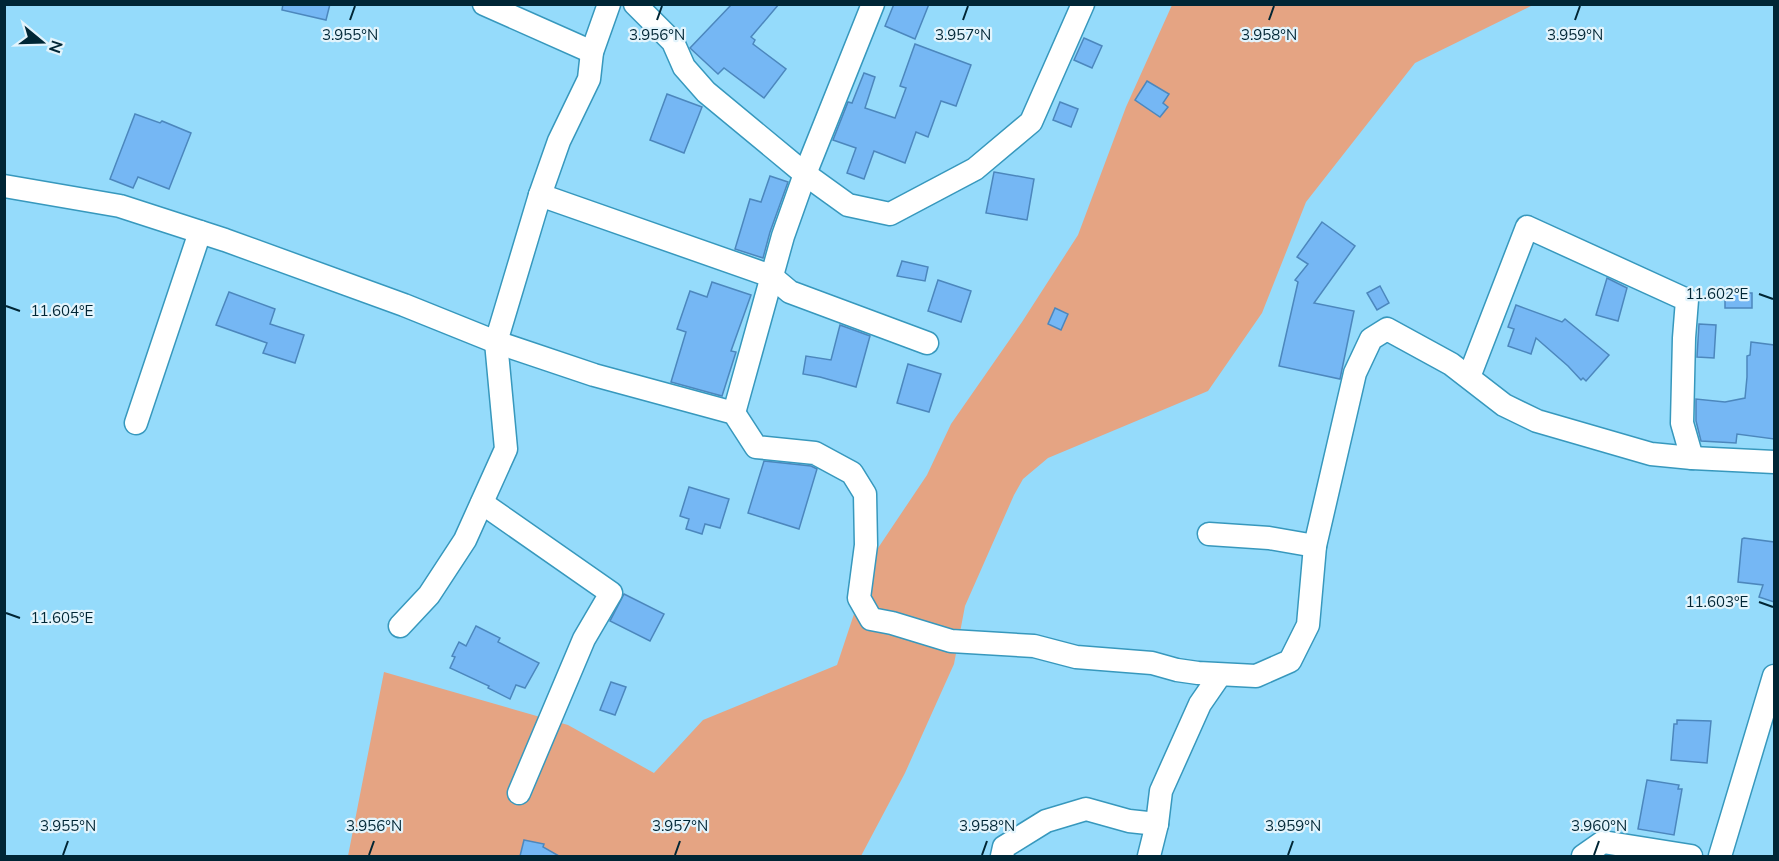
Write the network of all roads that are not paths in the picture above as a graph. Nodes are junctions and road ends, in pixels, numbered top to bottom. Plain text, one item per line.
1 (484, 4) edge
2 (609, 4) edge
3 (635, 4) edge
4 (873, 4) edge
5 (1083, 4) edge
6 (592, 52) junction
7 (805, 174) junction
8 (4, 186) edge
9 (540, 195) junction
10 (200, 232) junction
11 (771, 276) junction
12 (496, 342) junction
13 (927, 343) dead end
14 (1469, 377) junction
15 (734, 413) junction
16 (136, 423) dead end
17 (1692, 458) junction
18 (1774, 462) edge
19 (482, 503) junction
20 (1209, 534) dead end
21 (1316, 546) junction
22 (400, 626) dead end
23 (1177, 670) junction
24 (1220, 675) junction
25 (1774, 676) edge
26 (1200, 704) junction
27 (519, 794) dead end
28 (1156, 824) junction
29 (1002, 856) edge
30 (1149, 856) edge
31 (1583, 856) edge
32 (1691, 856) edge
33 (1720, 856) edge

1 - 6 street
2 - 6 street
3 - 7 street
4 - 7 street
5 - 7 street
6 - 9 street
7 - 11 street
8 - 10 street
9 - 11 street
9 - 12 street
10 - 12 street
10 - 16 street
11 - 13 street
11 - 15 street
12 - 15 street
12 - 19 street
14 - 17 street
14 - 17 street
14 - 21 street
15 - 23 street
17 - 18 street
19 - 22 street
19 - 27 street
20 - 21 street
21 - 24 street
23 - 24 street
23 - 26 street
24 - 26 street
25 - 33 street
26 - 28 street
28 - 29 street
28 - 30 street
31 - 32 street

